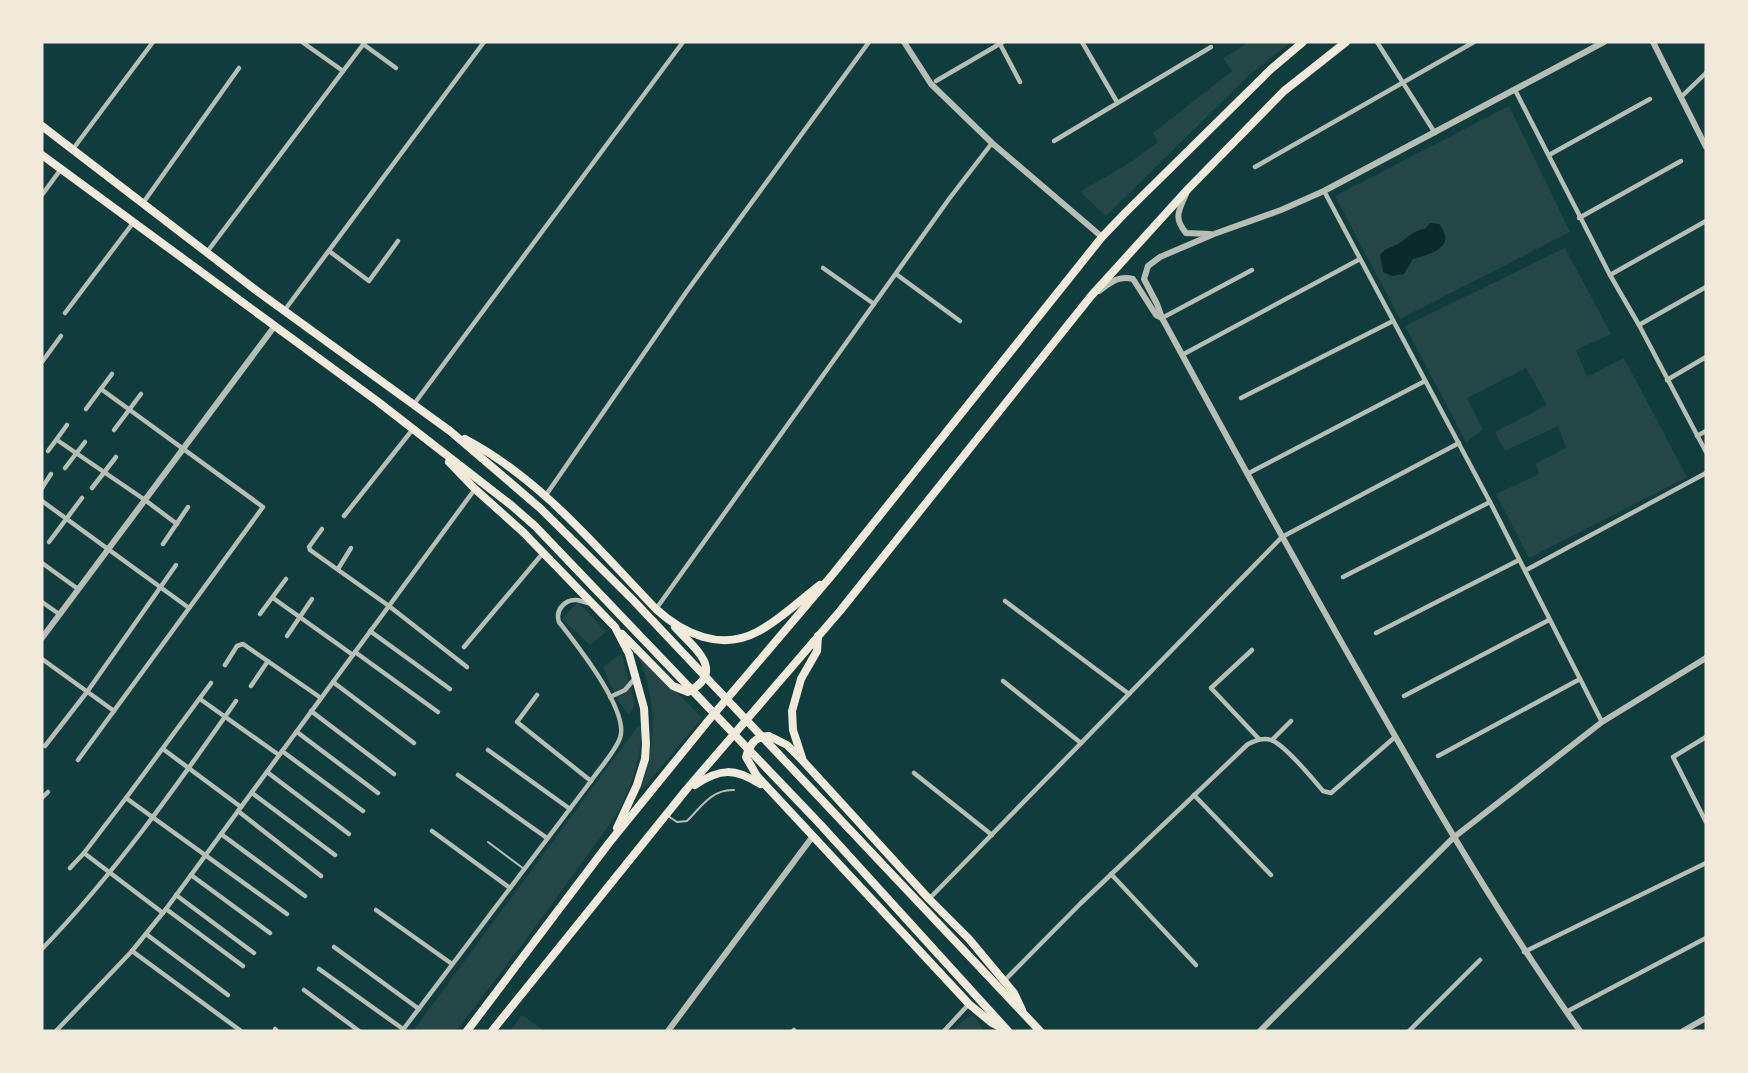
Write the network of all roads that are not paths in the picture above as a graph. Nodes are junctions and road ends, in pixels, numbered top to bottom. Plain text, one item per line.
1 (153, 42) edge
2 (302, 42) edge
3 (484, 42) edge
4 (683, 42) edge
5 (869, 42) edge
6 (904, 42) edge
7 (1082, 42) edge
8 (1303, 42) edge
9 (1346, 42) edge
10 (1377, 42) edge
11 (1474, 42) edge
12 (1604, 42) edge
13 (1653, 42) edge
14 (364, 43) edge
15 (1001, 43) edge
16 (1211, 47) dead end
17 (239, 68) dead end
18 (396, 68) dead end
19 (343, 71) junction
20 (1706, 73) edge
21 (936, 81) dead end
22 (1020, 82) dead end
23 (1404, 82) junction
24 (1515, 90) junction
25 (1681, 97) junction
26 (1650, 99) dead end
27 (1117, 102) junction
28 (42, 126) edge
29 (1435, 133) junction
30 (1054, 141) dead end
31 (992, 143) junction
32 (1706, 147) edge
33 (73, 149) junction
34 (42, 155) edge
35 (1549, 155) junction
36 (1681, 161) dead end
37 (1255, 167) dead end
38 (61, 169) junction
39 (1188, 189) junction
40 (1324, 191) junction
41 (42, 195) edge
42 (143, 203) junction
43 (1579, 218) junction
44 (1706, 222) edge
45 (133, 223) junction
46 (1214, 234) junction
47 (1102, 237) junction
48 (398, 241) dead end
49 (329, 250) junction
50 (207, 252) junction
51 (1360, 260) junction
52 (823, 268) dead end
53 (1252, 270) dead end
54 (896, 274) junction
55 (1610, 275) junction
56 (1706, 287) edge
57 (1091, 296) junction
58 (874, 304) junction
59 (284, 311) junction
60 (64, 313) dead end
61 (1162, 318) junction
62 (960, 321) dead end
63 (1393, 321) junction
64 (1639, 325) junction
65 (274, 327) junction
66 (61, 336) dead end
67 (42, 346) edge
68 (49, 351) junction
69 (1182, 355) junction
70 (1706, 357) edge
71 (42, 362) edge
72 (112, 374) dead end
73 (1667, 380) junction
74 (1425, 381) junction
75 (101, 389) junction
76 (141, 394) dead end
77 (1241, 398) dead end
78 (414, 404) junction
79 (86, 409) dead end
80 (129, 409) junction
81 (67, 424) dead end
82 (413, 429) junction
83 (114, 430) dead end
84 (450, 431) junction
85 (1706, 431) edge
86 (1697, 436) junction
87 (57, 440) junction
88 (86, 442) dead end
89 (1458, 443) junction
90 (436, 447) junction
91 (184, 449) junction
92 (48, 451) dead end
93 (1706, 452) edge
94 (76, 453) junction
95 (116, 457) dead end
96 (65, 468) dead end
97 (104, 472) junction
98 (1706, 473) edge
99 (51, 474) dead end
100 (1247, 474) junction
101 (42, 488) edge
102 (92, 488) dead end
103 (475, 489) junction
104 (546, 495) junction
105 (81, 498) dead end
106 (145, 500) junction
107 (42, 501) edge
108 (1490, 502) junction
109 (188, 507) dead end
110 (344, 516) dead end
111 (66, 519) junction
112 (177, 524) junction
113 (322, 529) dead end
114 (1282, 537) junction
115 (49, 542) dead end
116 (163, 544) dead end
117 (351, 548) dead end
118 (108, 550) junction
119 (543, 553) junction
120 (1519, 560) junction
121 (42, 563) edge
122 (176, 566) dead end
123 (338, 569) junction
124 (1528, 569) dead end
125 (832, 574) junction
126 (1342, 577) dead end
127 (286, 579) dead end
128 (161, 588) junction
129 (78, 589) junction
130 (273, 598) junction
131 (312, 599) dead end
132 (1005, 601) dead end
133 (42, 602) edge
134 (594, 605) junction
135 (389, 606) junction
136 (189, 608) junction
137 (656, 609) junction
138 (59, 614) junction
139 (260, 614) dead end
140 (300, 617) junction
141 (1549, 620) junction
142 (671, 623) junction
143 (615, 627) junction
144 (370, 631) junction
145 (1376, 633) dead end
146 (286, 636) dead end
147 (818, 636) junction
148 (42, 637) edge
149 (464, 647) dead end
150 (1252, 650) dead end
151 (354, 653) junction
152 (1706, 658) edge
153 (42, 659) edge
154 (268, 661) junction
155 (225, 665) dead end
156 (467, 667) dead end
157 (636, 676) junction
158 (1580, 679) junction
159 (1003, 681) dead end
160 (333, 682) junction
161 (211, 683) dead end
162 (251, 686) dead end
163 (450, 689) dead end
164 (87, 692) junction
165 (1129, 694) junction
166 (537, 695) dead end
167 (1404, 696) dead end
168 (610, 697) junction
169 (321, 698) junction
170 (200, 699) junction
171 (237, 701) dead end
172 (114, 711) junction
173 (311, 711) junction
174 (438, 712) dead end
175 (225, 717) junction
176 (1291, 721) dead end
177 (1602, 722) junction
178 (297, 732) junction
179 (1395, 736) junction
180 (1706, 737) edge
181 (1259, 739) junction
182 (1272, 740) junction
183 (414, 743) dead end
184 (1081, 743) junction
185 (45, 746) dead end
186 (163, 748) junction
187 (488, 750) dead end
188 (281, 753) junction
189 (1438, 756) dead end
190 (78, 760) dead end
191 (803, 761) junction
192 (189, 768) junction
193 (267, 772) junction
194 (914, 773) dead end
195 (394, 774) dead end
196 (458, 775) dead end
197 (591, 781) junction
198 (686, 790) junction
199 (734, 790) dead end
200 (48, 792) dead end
201 (772, 792) junction
202 (252, 793) junction
203 (378, 793) dead end
204 (1194, 795) junction
205 (42, 798) edge
206 (126, 798) junction
207 (240, 809) junction
208 (570, 809) junction
209 (363, 811) dead end
210 (666, 814) junction
211 (153, 818) junction
212 (1706, 822) edge
213 (432, 831) dead end
214 (221, 834) junction
215 (349, 834) dead end
216 (992, 835) junction
217 (813, 836) junction
218 (548, 838) junction
219 (1453, 838) junction
220 (488, 842) dead end
221 (609, 843) junction
222 (84, 853) junction
223 (206, 855) junction
224 (335, 855) dead end
225 (1706, 863) edge
226 (70, 868) dead end
227 (524, 869) junction
228 (109, 873) junction
229 (1111, 874) junction
230 (191, 875) junction
231 (321, 876) dead end
232 (1271, 876) dead end
233 (510, 888) junction
234 (176, 895) junction
235 (305, 896) dead end
236 (929, 899) junction
237 (376, 910) dead end
238 (164, 911) junction
239 (287, 914) dead end
240 (270, 933) dead end
241 (146, 934) junction
242 (1706, 938) edge
243 (334, 947) dead end
244 (42, 949) edge
245 (132, 951) junction
246 (1524, 952) junction
247 (254, 953) dead end
248 (1480, 960) dead end
249 (452, 964) junction
250 (1196, 965) dead end
251 (243, 966) dead end
252 (319, 969) dead end
253 (1005, 980) junction
254 (304, 990) dead end
255 (228, 995) dead end
256 (969, 1004) junction
257 (419, 1009) junction
258 (1566, 1012) junction
259 (1023, 1014) junction
260 (1706, 1018) edge
261 (233, 1029) edge
262 (403, 1030) edge
263 (56, 1031) edge
264 (241, 1031) edge
265 (359, 1031) edge
266 (467, 1031) edge
267 (492, 1031) edge
268 (668, 1031) edge
269 (944, 1031) edge
270 (1008, 1031) edge
271 (1040, 1031) edge
272 (1260, 1031) edge
273 (1409, 1031) edge
274 (1580, 1031) edge
275 (1683, 1031) edge

1 - 33 street
2 - 19 street
3 - 49 street
4 - 78 street
5 - 104 street
6 - 31 street
7 - 27 street
8 - 47 main road
9 - 39 main road
10 - 23 street
11 - 23 street
12 - 24 street
13 - 25 street
14 - 18 street
14 - 19 street
15 - 21 street
15 - 22 street
16 - 27 street
17 - 42 street
19 - 50 street
20 - 25 street
23 - 29 street
23 - 37 street
24 - 29 street
24 - 35 street
25 - 32 street
26 - 35 street
27 - 30 street
28 - 33 main road
29 - 40 street
31 - 47 street
31 - 54 street
33 - 42 main road
34 - 38 main road
35 - 43 street
36 - 43 street
38 - 41 street
38 - 45 main road
39 - 46 street
39 - 57 main road
40 - 46 street
40 - 51 street
42 - 50 main road
43 - 55 street
44 - 55 street
45 - 60 street
45 - 65 main road
46 - 61 street
47 - 125 main road
48 - 49 street
49 - 59 street
50 - 59 main road
51 - 63 street
51 - 69 street
52 - 58 street
53 - 61 street
54 - 58 street
54 - 62 street
55 - 64 street
56 - 64 street
57 - 61 street
57 - 147 main road
58 - 137 street
59 - 78 main road
61 - 69 street
63 - 74 street
63 - 77 street
64 - 73 street
65 - 82 main road
65 - 91 street
66 - 68 street
67 - 68 street
68 - 71 street
69 - 100 street
70 - 73 street
72 - 75 street
73 - 86 street
74 - 89 street
74 - 100 street
75 - 79 street
75 - 80 street
76 - 80 street
78 - 84 main road
80 - 83 street
80 - 91 street
81 - 87 street
82 - 90 main road
82 - 110 street
84 - 104 main road
84 - 259 main road
85 - 86 street
86 - 93 street
87 - 92 street
87 - 94 street
88 - 94 street
89 - 108 street
89 - 114 street
90 - 103 main road
90 - 270 main road
91 - 106 street
91 - 136 street
94 - 96 street
94 - 97 street
95 - 97 street
97 - 102 street
97 - 106 street
98 - 124 street
99 - 101 street
100 - 114 street
103 - 119 main road
103 - 135 street
104 - 137 main road
105 - 111 street
106 - 112 street
106 - 118 street
107 - 111 street
108 - 120 street
108 - 126 street
109 - 112 street
111 - 115 street
111 - 118 street
112 - 116 street
113 - 123 street
114 - 165 street
114 - 179 street
117 - 123 street
118 - 128 street
118 - 129 street
119 - 134 main road
119 - 149 street
120 - 141 street
120 - 145 street
121 - 129 street
122 - 128 street
123 - 135 street
125 - 142 main road
125 - 221 main road
127 - 130 street
128 - 136 street
128 - 164 street
129 - 138 street
130 - 139 street
130 - 140 street
131 - 140 street
132 - 165 street
133 - 138 street
134 - 143 main road
134 - 168 street
135 - 144 street
135 - 156 street
136 - 172 street
137 - 142 main road
138 - 148 street
140 - 146 street
140 - 151 street
141 - 158 street
141 - 167 street
142 - 143 main road
143 - 157 main road
144 - 151 street
144 - 163 street
147 - 191 main road
147 - 198 main road
150 - 181 street
151 - 160 street
151 - 174 street
152 - 177 street
153 - 164 street
154 - 155 street
154 - 162 street
154 - 169 street
157 - 168 street
157 - 221 main road
158 - 177 street
158 - 189 street
159 - 184 street
160 - 169 street
160 - 183 street
161 - 170 street
164 - 172 street
164 - 185 street
165 - 184 street
166 - 197 street
168 - 197 street
169 - 173 street
170 - 175 street
170 - 186 street
171 - 175 street
172 - 190 street
173 - 178 street
173 - 195 street
175 - 188 street
175 - 192 street
176 - 182 street
177 - 219 street
178 - 188 street
178 - 203 street
179 - 182 street
179 - 219 street
180 - 212 street
181 - 182 street
181 - 204 street
184 - 216 street
186 - 192 street
186 - 206 street
187 - 208 street
188 - 193 street
188 - 209 street
191 - 201 main road
191 - 236 main road
192 - 207 street
192 - 211 street
193 - 202 street
193 - 215 street
194 - 216 street
196 - 218 street
197 - 208 street
198 - 201 main road
198 - 210 main road
199 - 210 lane
200 - 205 street
201 - 217 main road
202 - 207 street
202 - 224 street
204 - 229 street
204 - 232 street
206 - 211 street
206 - 222 street
207 - 214 street
207 - 231 street
208 - 218 street
210 - 267 main road
211 - 223 street
211 - 228 street
213 - 233 street
214 - 223 street
214 - 235 street
216 - 236 street
217 - 256 main road
217 - 268 street
218 - 227 street
219 - 246 street
219 - 272 street
220 - 227 lane
221 - 266 main road
222 - 226 street
222 - 228 street
223 - 230 street
223 - 239 street
225 - 246 street
227 - 233 street
228 - 238 street
228 - 244 street
229 - 250 street
229 - 253 street
230 - 234 street
230 - 240 street
233 - 249 street
234 - 238 street
234 - 247 street
236 - 253 main road
237 - 249 street
238 - 241 street
238 - 251 street
241 - 245 street
241 - 255 street
242 - 258 street
243 - 257 street
245 - 261 street
245 - 263 street
246 - 258 street
248 - 273 street
249 - 257 street
252 - 262 street
253 - 259 main road
254 - 265 street
256 - 269 street
256 - 270 main road
257 - 262 street
258 - 274 street
259 - 271 main road
260 - 275 street
261 - 264 street

